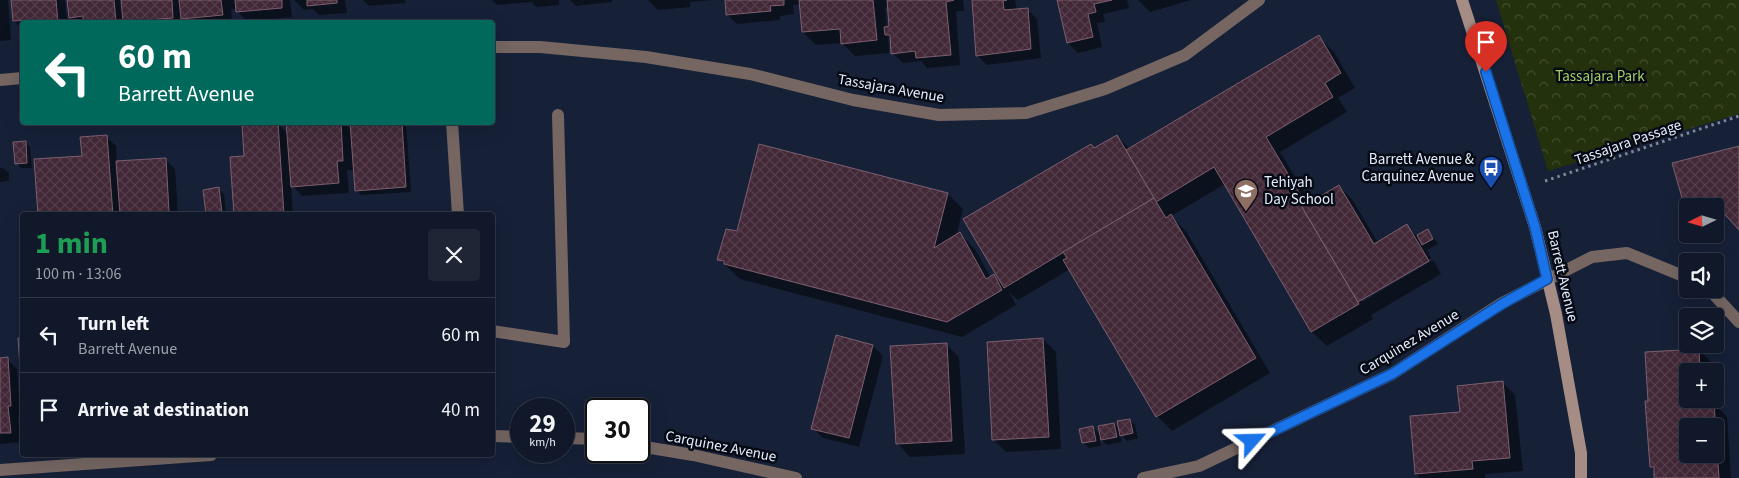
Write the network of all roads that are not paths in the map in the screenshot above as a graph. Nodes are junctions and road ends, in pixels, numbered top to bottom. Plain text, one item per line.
1 (1259, 0) edge
2 (1462, 0) edge
3 (495, 47) edge
4 (20, 78) edge
5 (0, 80) edge
6 (558, 115) dead end
7 (452, 125) edge
8 (458, 212) edge
9 (1679, 274) edge
10 (1547, 279) junction
11 (1717, 298) edge
12 (1739, 322) edge
13 (495, 331) edge
14 (495, 436) edge
15 (510, 437) edge
16 (650, 448) edge
17 (183, 457) edge
18 (0, 470) edge
19 (1199, 472) edge
20 (796, 478) edge
21 (1143, 478) edge
22 (1582, 478) edge

1 - 3 street, Tassajara Avenue
2 - 10 street, Barrett Avenue
4 - 5 street
6 - 13 street
7 - 8 street
9 - 10 street, Carquinez Avenue
10 - 19 street, Carquinez Avenue
10 - 22 street, Barrett Avenue
11 - 12 street
14 - 15 street
16 - 20 street, Carquinez Avenue
17 - 18 street
19 - 21 street, Carquinez Avenue

